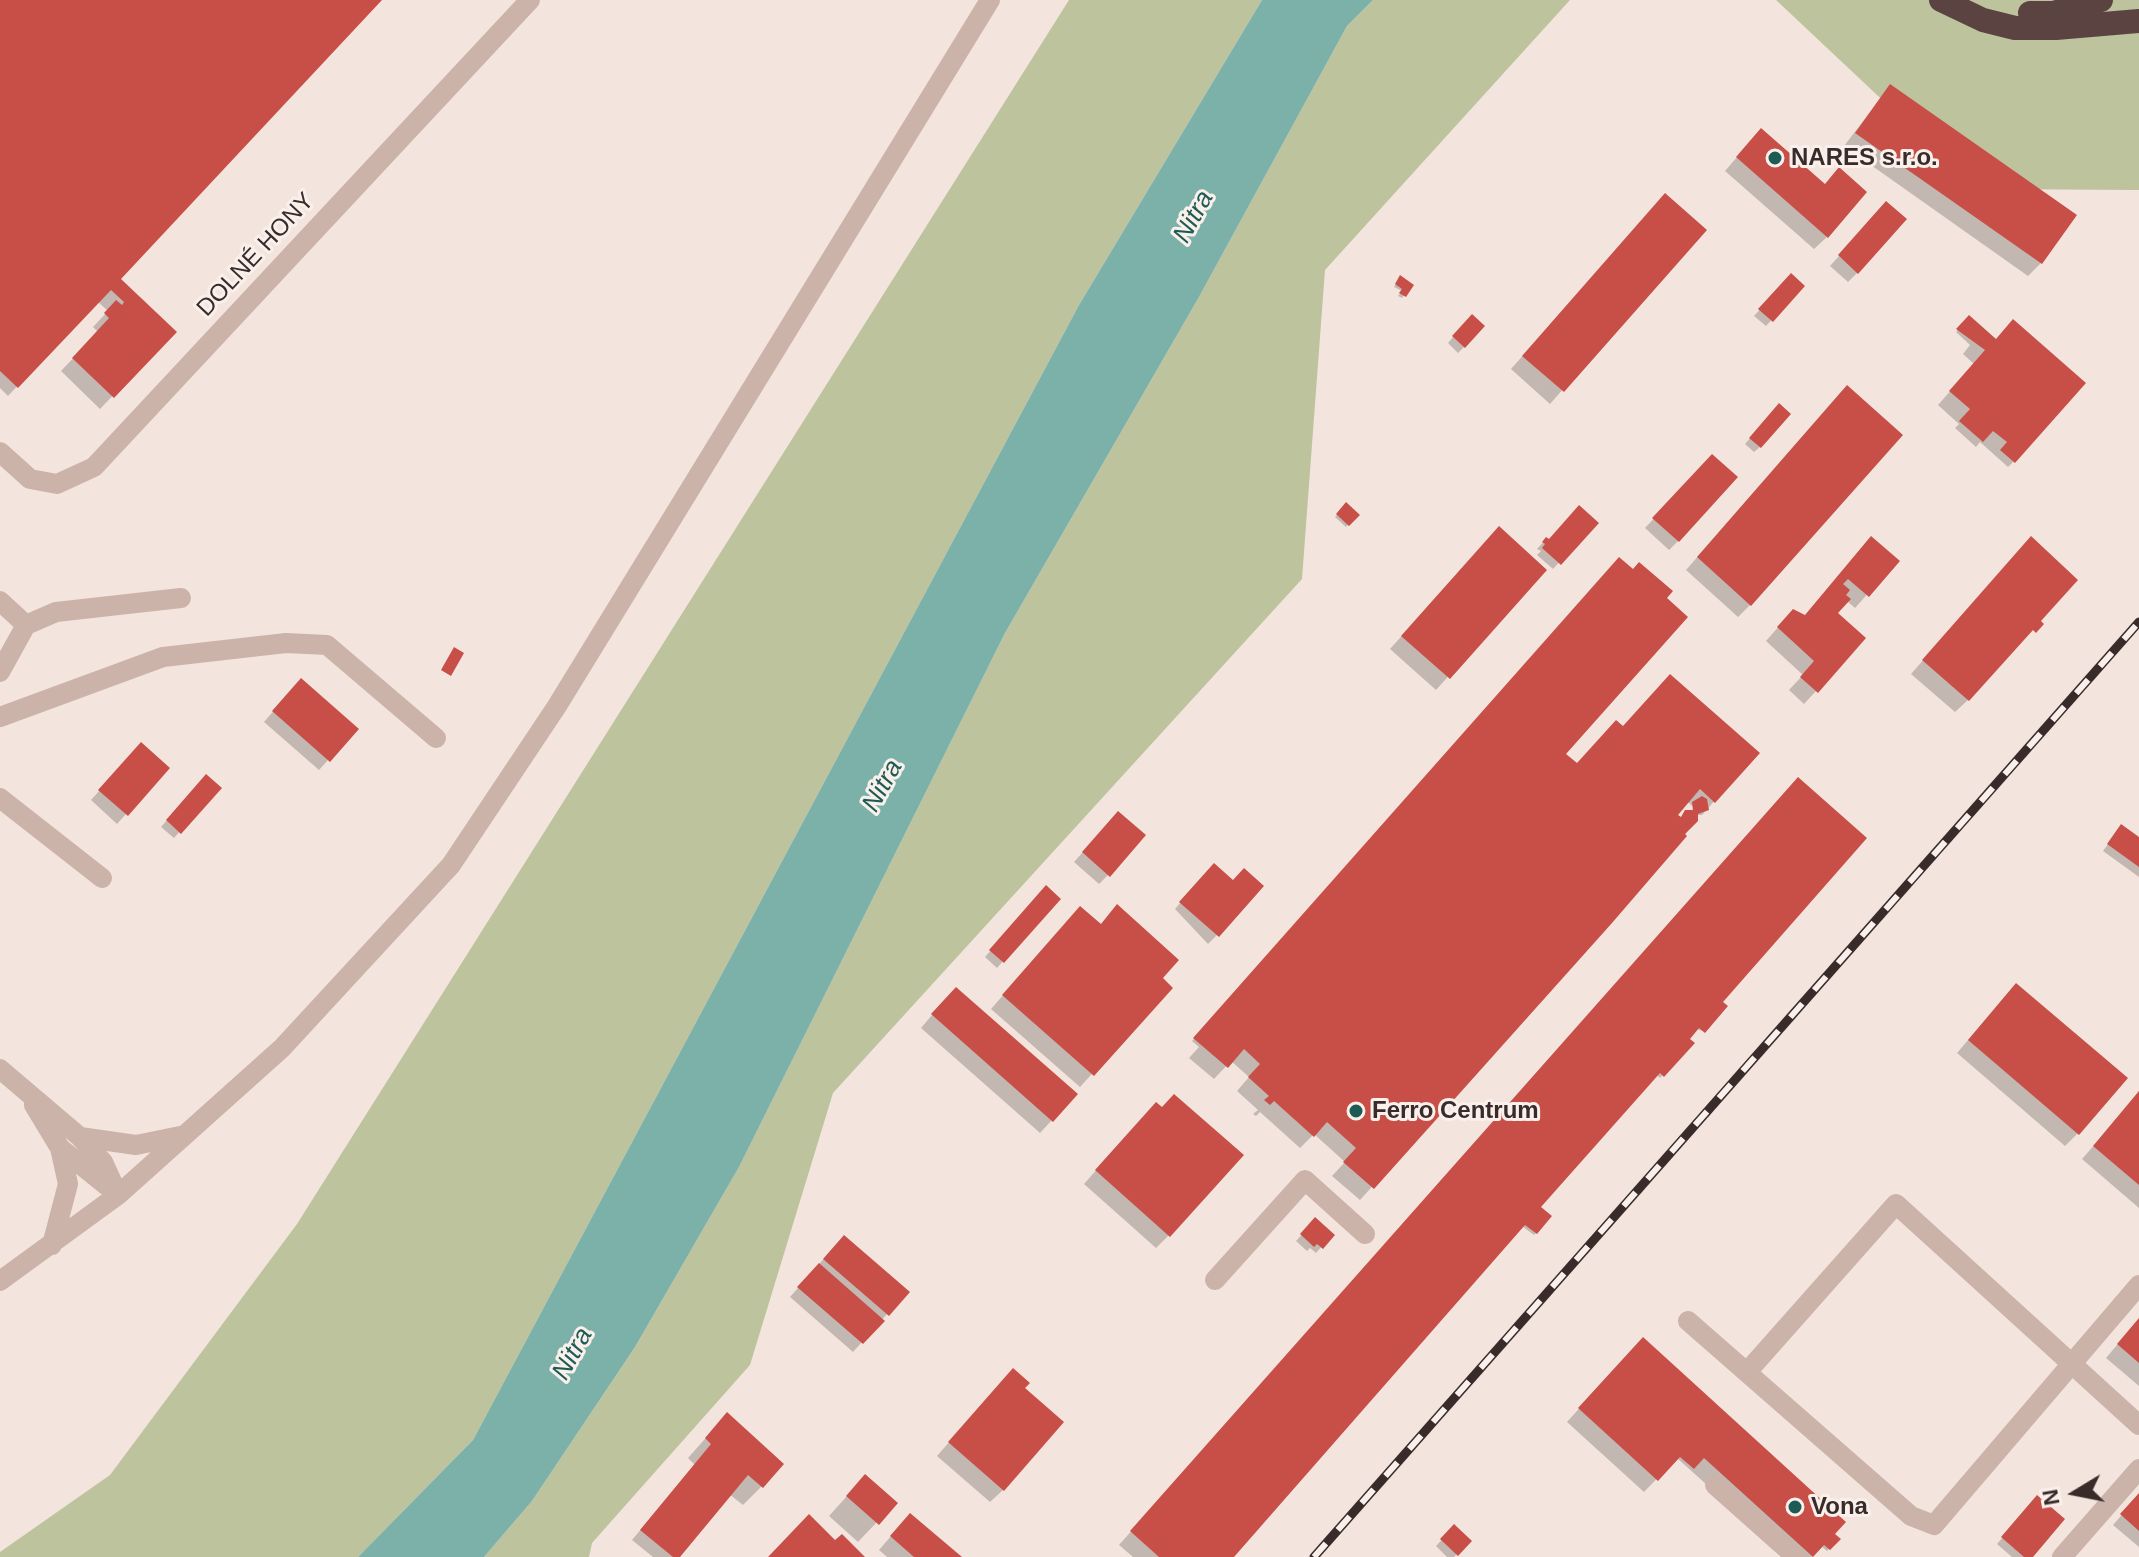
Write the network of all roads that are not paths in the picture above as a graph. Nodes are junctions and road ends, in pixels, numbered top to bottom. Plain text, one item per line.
1 (530, 0) edge
2 (990, 0) edge
3 (1941, 0) edge
4 (1970, 0) edge
5 (2101, 0) edge
6 (2139, 21) edge
7 (0, 452) edge
8 (181, 598) dead end
9 (0, 601) edge
10 (26, 625) junction
11 (0, 672) edge
12 (0, 717) edge
13 (436, 738) dead end
14 (0, 798) edge
15 (102, 878) dead end
16 (0, 1069) edge
17 (26, 1091) junction
18 (185, 1135) junction
19 (80, 1137) junction
20 (60, 1148) junction
21 (118, 1195) junction
22 (1365, 1234) dead end
23 (52, 1245) junction
24 (1215, 1280) dead end
25 (0, 1281) edge
26 (2139, 1285) edge
27 (1688, 1321) dead end
28 (2072, 1364) junction
29 (1747, 1372) junction
30 (2139, 1425) edge
31 (2139, 1469) edge
32 (1715, 1485) dead end
33 (1796, 1557) edge
34 (2062, 1557) edge

1 - 7 street, DOLNÉ HONY
2 - 18 street
3 - 6 highway
4 - 5 highway
8 - 10 street
9 - 10 street
10 - 11 street
12 - 13 street
14 - 15 street
16 - 17 street
17 - 19 street
17 - 20 street
18 - 19 street
18 - 21 street
19 - 21 street
20 - 21 street
20 - 23 street
21 - 23 street
22 - 24 street
23 - 25 street
26 - 28 street
27 - 29 street
28 - 29 street
28 - 29 street
28 - 30 street
31 - 34 street
32 - 33 street

